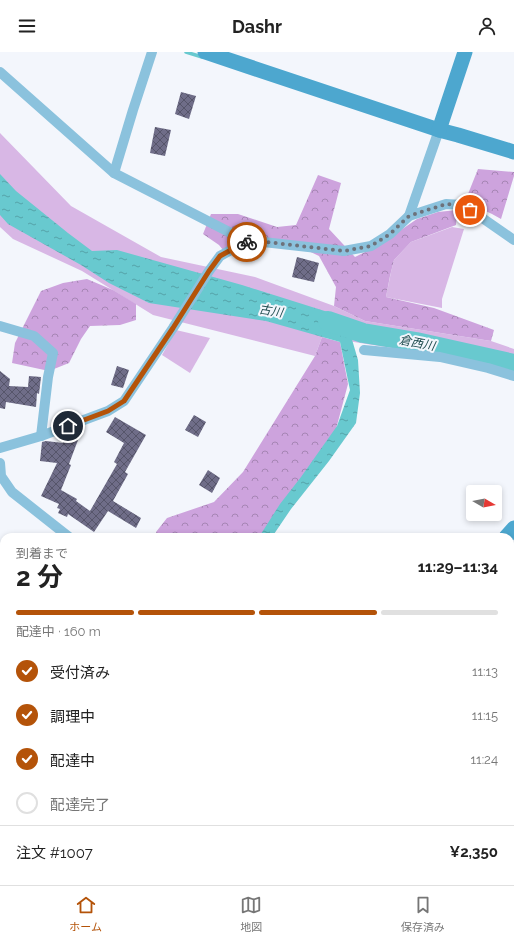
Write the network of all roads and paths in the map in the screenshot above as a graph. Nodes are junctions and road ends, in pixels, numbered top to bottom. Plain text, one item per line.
1 (152, 52) edge
2 (206, 52) edge
3 (465, 52) edge
4 (0, 72) edge
5 (439, 130) junction
6 (514, 152) edge
7 (114, 173) junction
8 (409, 216) junction
9 (514, 240) edge
10 (242, 244) junction
11 (0, 326) edge
12 (364, 350) dead end
13 (514, 376) edge
14 (41, 436) junction
15 (0, 448) edge
16 (0, 463) edge
17 (64, 533) edge

1 - 7 street
2 - 5 street
3 - 5 street
4 - 7 street
5 - 6 street
5 - 8 street
7 - 10 street
8 - 9 street
8 - 10 street
10 - 14 street
11 - 14 street
12 - 13 street
14 - 15 street
16 - 17 street

